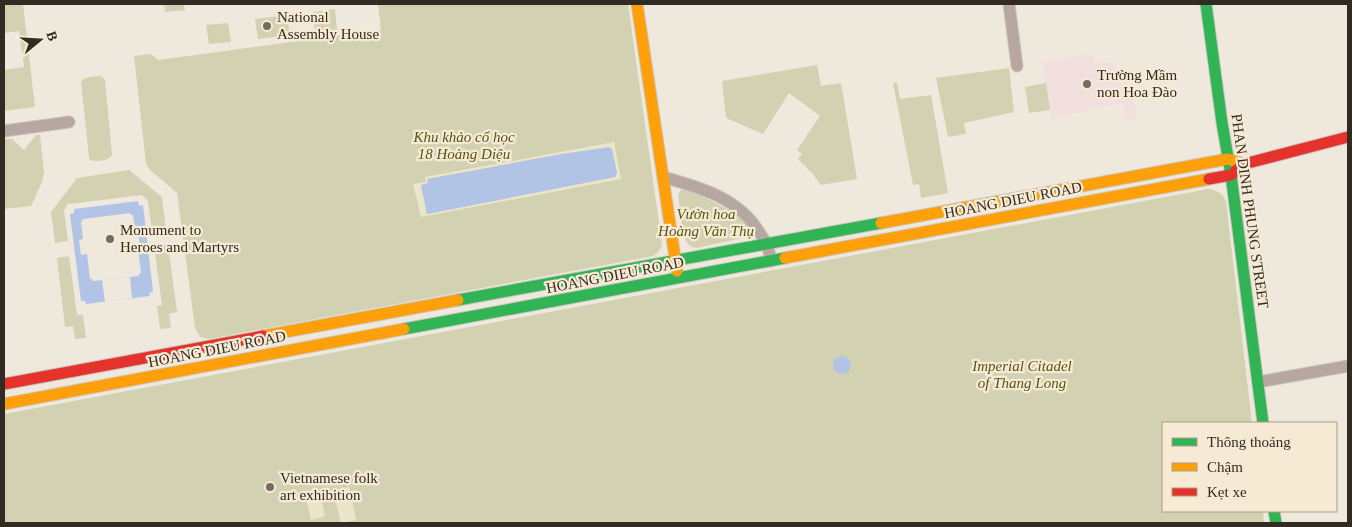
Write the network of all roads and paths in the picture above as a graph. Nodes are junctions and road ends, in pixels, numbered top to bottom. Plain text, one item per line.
1 (637, 4) edge
2 (1009, 4) edge
3 (1206, 4) edge
4 (1017, 66) dead end
5 (69, 122) dead end
6 (4, 131) edge
7 (1348, 137) edge
8 (1228, 159) junction
9 (1244, 164) junction
10 (1231, 175) junction
11 (663, 177) junction
12 (1042, 193) junction
13 (1045, 209) junction
14 (767, 244) junction
15 (676, 261) junction
16 (771, 261) junction
17 (678, 278) junction
18 (1348, 366) edge
19 (1258, 382) junction
20 (4, 384) edge
21 (4, 404) edge
22 (1263, 422) edge

1 - 11 street
2 - 4 street
3 - 8 street, PHAN DINH PHUNG STREET
5 - 6 street
7 - 9 street
8 - 9 street
8 - 10 street, PHAN DINH PHUNG STREET
8 - 12 street, HOANG DIEU ROAD
9 - 10 street
10 - 13 street, HOANG DIEU ROAD
10 - 19 street, PHAN DINH PHUNG STREET
11 - 14 street
11 - 15 street
12 - 13 street
12 - 14 street, HOANG DIEU ROAD
13 - 16 street, HOANG DIEU ROAD
14 - 15 street, HOANG DIEU ROAD
14 - 16 street
15 - 17 street
15 - 20 street, HOANG DIEU ROAD
16 - 17 street, HOANG DIEU ROAD
17 - 21 street, HOANG DIEU ROAD
18 - 19 street
19 - 22 street, PHAN DINH PHUNG STREET

